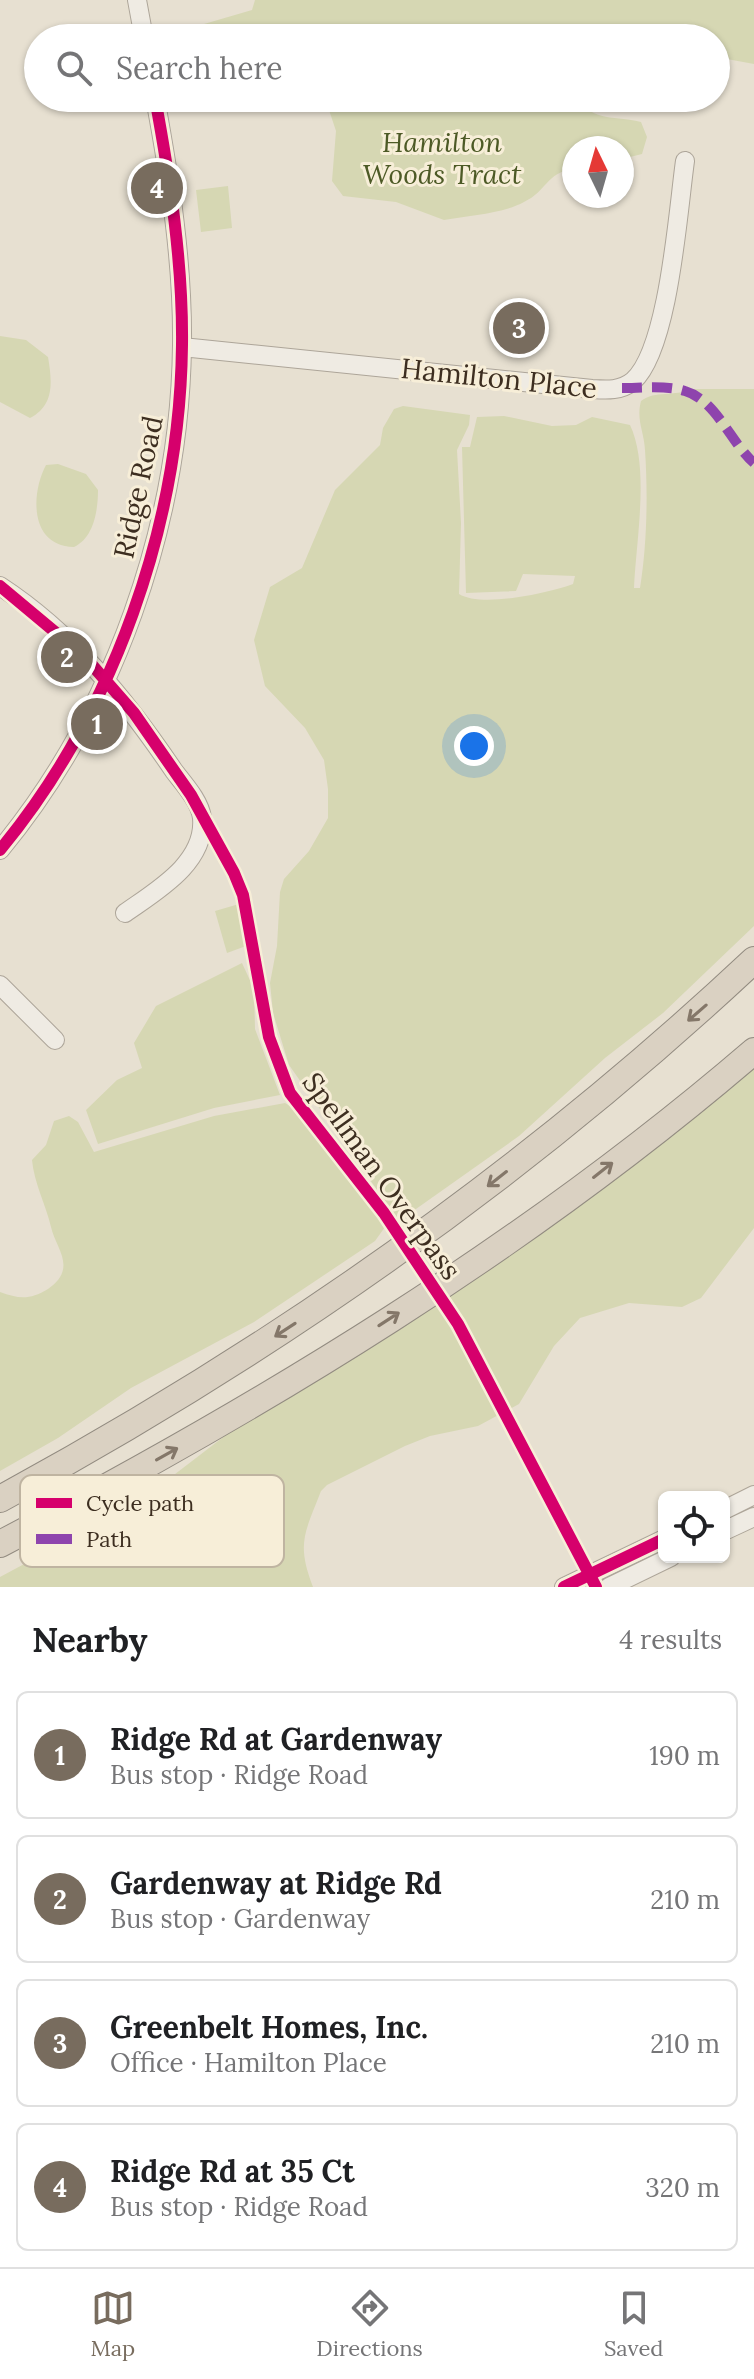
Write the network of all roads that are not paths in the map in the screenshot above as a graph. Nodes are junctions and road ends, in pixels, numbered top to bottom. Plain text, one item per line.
1 (137, 0) edge
2 (141, 24) edge
3 (157, 112) edge
4 (685, 161) dead end
5 (182, 347) junction
6 (0, 586) edge
7 (104, 680) junction
8 (0, 850) edge
9 (125, 913) dead end
10 (754, 960) edge
11 (0, 985) edge
12 (55, 1040) dead end
13 (754, 1051) edge
14 (42, 1475) edge
15 (127, 1475) edge
16 (20, 1488) edge
17 (754, 1495) edge
18 (0, 1499) edge
19 (730, 1507) edge
20 (754, 1517) edge
21 (730, 1528) edge
22 (20, 1533) edge
23 (658, 1542) edge
24 (0, 1544) edge
25 (659, 1563) edge
26 (564, 1587) edge
27 (609, 1587) edge

1 - 2 street
3 - 5 street, Ridge Road
4 - 5 street, Hamilton Place
5 - 7 street, Ridge Road
6 - 7 street
7 - 8 street, Ridge Road
7 - 9 street
10 -> 14 highway
11 - 12 street
15 -> 13 highway
16 -> 18 highway
17 - 19 street
20 - 21 street
24 -> 22 highway
23 - 26 street
25 - 27 street

